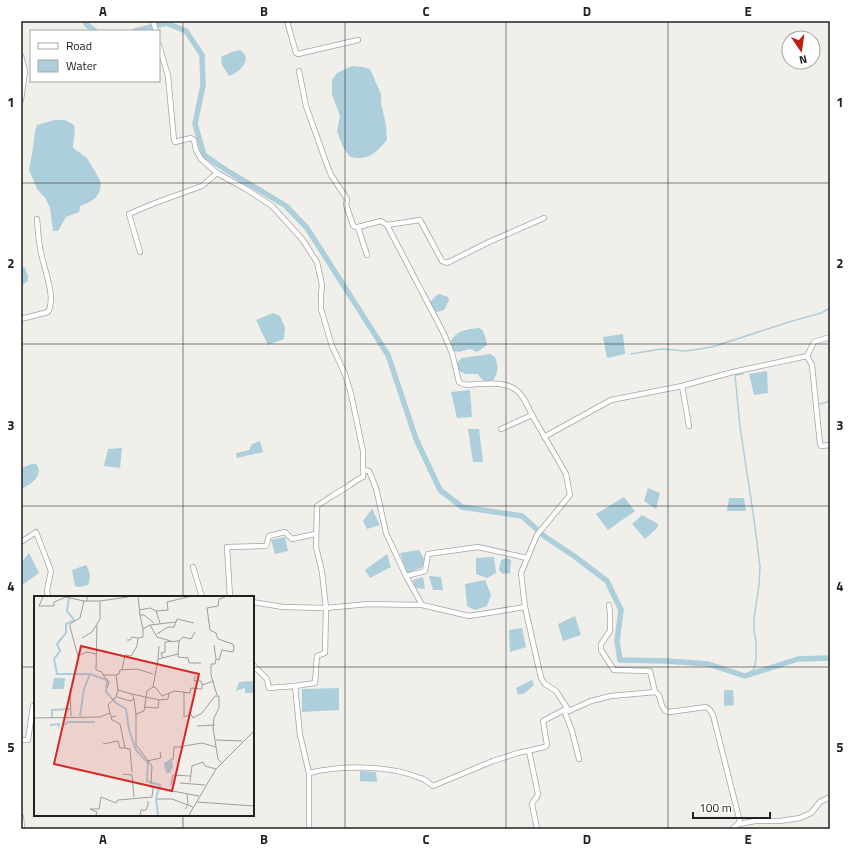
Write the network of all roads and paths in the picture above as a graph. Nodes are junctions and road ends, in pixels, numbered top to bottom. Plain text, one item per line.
1 (287, 21) edge
2 (358, 40) dead end
3 (160, 48) edge
4 (21, 56) edge
5 (299, 71) dead end
6 (21, 100) edge
7 (217, 173) junction
8 (544, 218) dead end
9 (37, 219) dead end
10 (387, 225) junction
11 (358, 227) junction
12 (140, 252) dead end
13 (367, 256) dead end
14 (21, 319) edge
15 (830, 337) edge
16 (807, 356) junction
17 (682, 386) junction
18 (532, 415) junction
19 (689, 426) dead end
20 (501, 429) dead end
21 (544, 437) junction
22 (830, 445) edge
23 (363, 470) junction
24 (316, 534) junction
25 (21, 542) edge
26 (527, 558) junction
27 (193, 567) dead end
28 (406, 576) junction
29 (48, 596) edge
30 (202, 596) edge
31 (230, 596) edge
32 (254, 602) edge
33 (422, 605) junction
34 (609, 605) dead end
35 (525, 607) junction
36 (326, 608) junction
37 (254, 666) edge
38 (295, 686) junction
39 (655, 692) junction
40 (34, 706) edge
41 (565, 709) junction
42 (21, 740) edge
43 (530, 751) junction
44 (579, 759) dead end
45 (309, 773) junction
46 (830, 797) edge
47 (21, 817) edge
48 (739, 824) junction
49 (22, 828) dead end
50 (310, 829) edge
51 (537, 829) edge
52 (732, 829) edge

1 - 2 street
3 - 7 street
4 - 6 street
5 - 11 street
7 - 12 street
7 - 23 street
8 - 10 street
9 - 14 street
10 - 11 street
10 - 18 street
11 - 13 street
15 - 16 street
16 - 17 street
16 - 22 street
17 - 19 street
17 - 21 street
18 - 20 street
18 - 21 street
21 - 26 street
23 - 24 street
23 - 28 street
24 - 31 street
24 - 36 street
25 - 29 street
26 - 28 street
26 - 35 street
27 - 30 street
28 - 33 street
32 - 36 street
33 - 35 street
33 - 36 street
34 - 39 street
35 - 41 street
36 - 38 street
37 - 38 street
38 - 45 street
39 - 41 street
39 - 48 street
40 - 42 street
41 - 43 street
41 - 44 street
43 - 45 street
43 - 51 street
45 - 50 street
46 - 48 street
47 - 49 street
48 - 52 street

